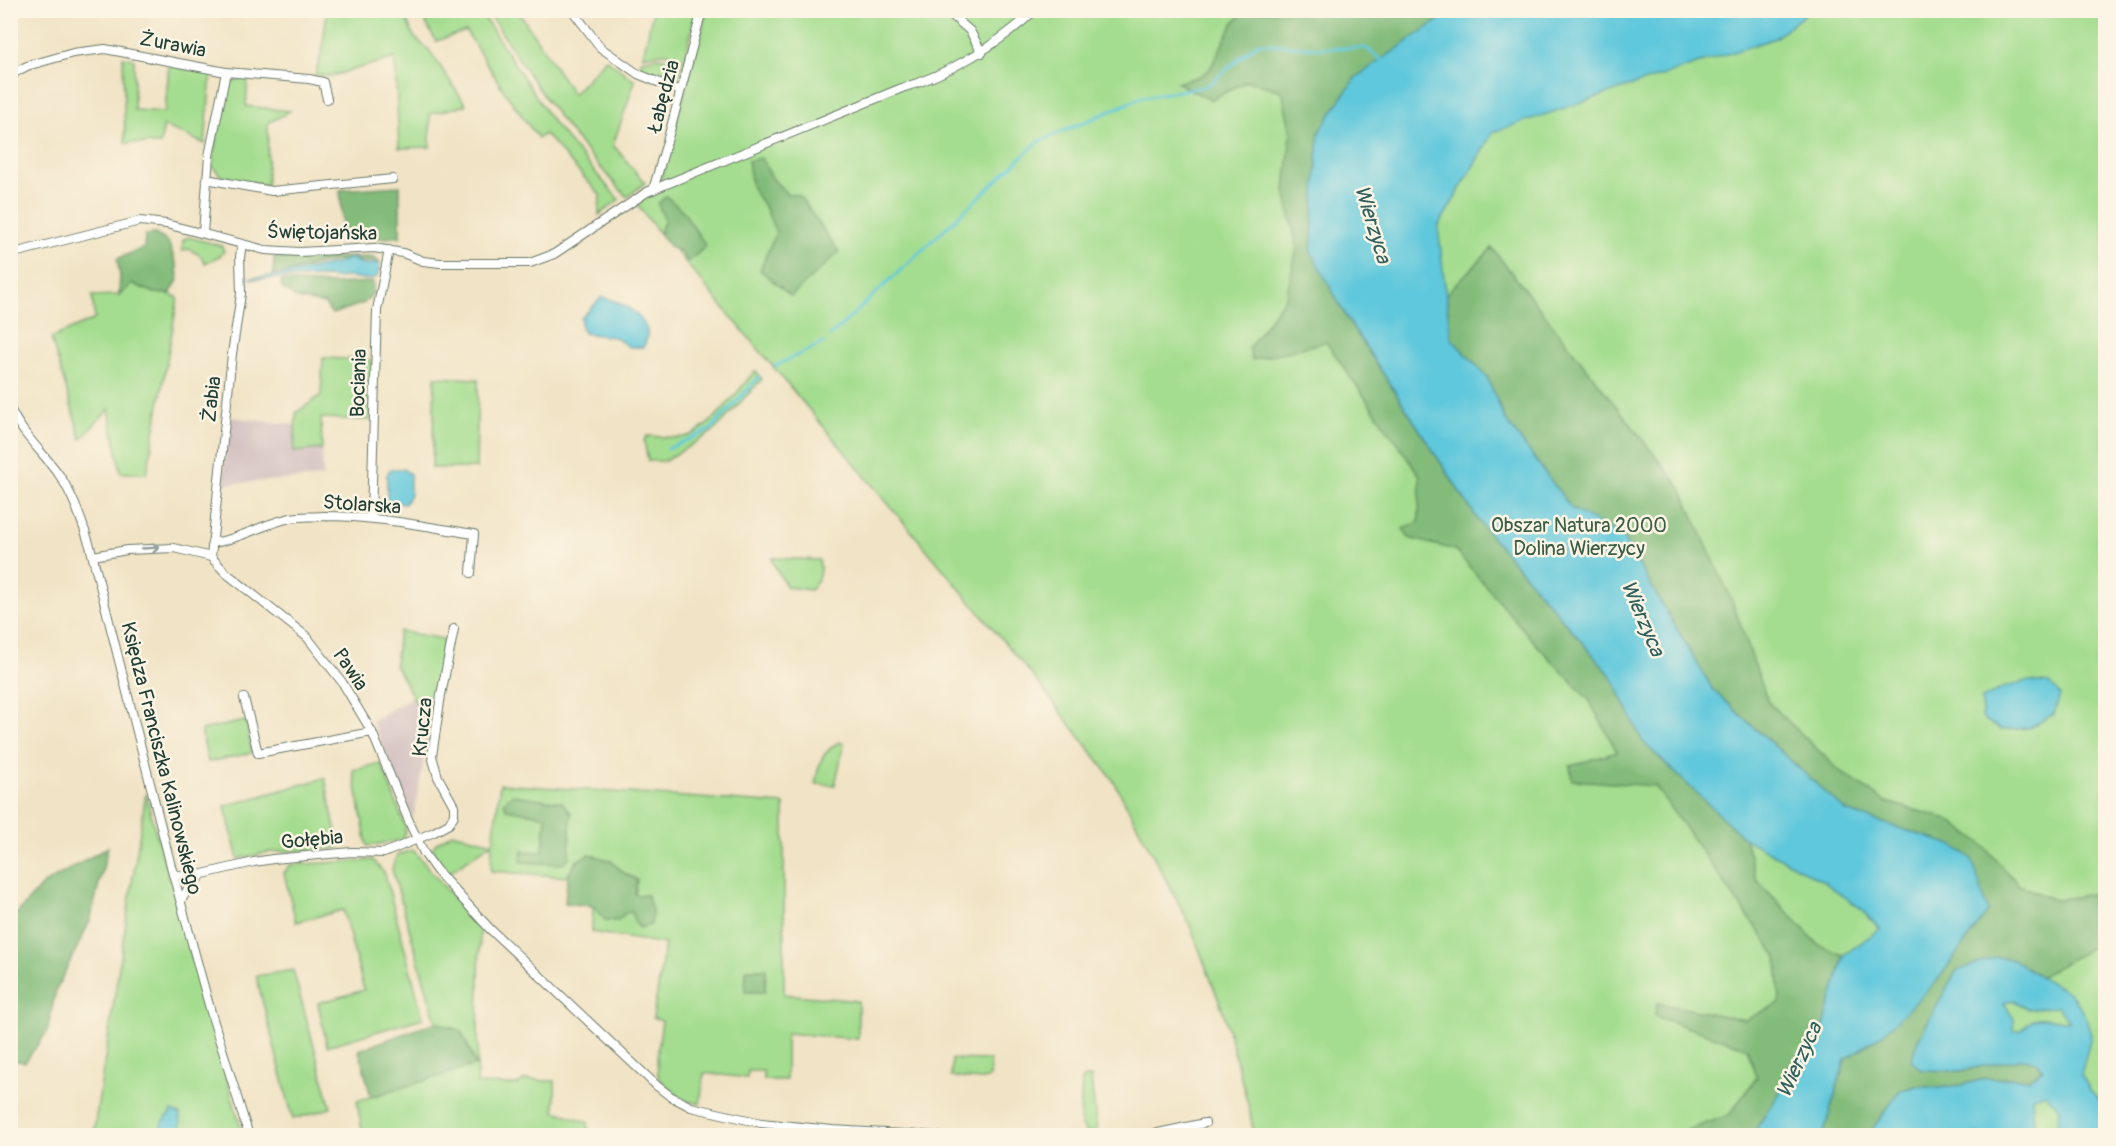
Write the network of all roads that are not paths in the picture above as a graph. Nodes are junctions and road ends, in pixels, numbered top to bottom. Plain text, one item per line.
1 (572, 10) edge
2 (702, 10) edge
3 (946, 10) edge
4 (1035, 10) edge
5 (981, 52) junction
6 (226, 72) junction
7 (10, 75) edge
8 (680, 91) junction
9 (327, 99) dead end
10 (207, 179) junction
11 (393, 179) dead end
12 (652, 190) junction
13 (203, 233) junction
14 (242, 244) junction
15 (389, 250) junction
16 (10, 254) edge
17 (10, 408) edge
18 (371, 518) junction
19 (212, 543) junction
20 (93, 556) junction
21 (211, 557) junction
22 (471, 573) dead end
23 (454, 628) dead end
24 (244, 698) dead end
25 (372, 732) junction
26 (417, 839) junction
27 (208, 873) junction
28 (173, 874) junction
29 (181, 901) junction
30 (1205, 1123) dead end
31 (249, 1134) edge
32 (878, 1134) edge
33 (938, 1136) edge
34 (1144, 1136) edge

1 - 8 street
2 - 8 street, Łabędzia
3 - 5 street
4 - 5 street, Świętojańska
5 - 12 street, Świętojańska
6 - 7 street, Żurawia
6 - 9 street, Żurawia
6 - 10 street, Żurawia
8 - 12 street, Łabędzia
10 - 11 street
10 - 13 street, Żurawia
12 - 15 street, Świętojańska
13 - 14 street, Świętojańska
13 - 16 street, Świętojańska
14 - 15 street, Świętojańska
14 - 19 street, Żabia
15 - 18 street, Bociania
17 - 20 street, Księdza Franciszka Kalinowskiego
18 - 19 street, Stolarska
18 - 22 street, Stolarska
19 - 21 street, Żabia
20 -> 21 street
20 - 28 street, Księdza Franciszka Kalinowskiego
21 - 25 street, Pawia
23 - 26 street, Krucza
24 - 25 street
25 - 26 street, Pawia
26 - 27 street, Gołębia
26 - 32 street, Pawia
27 - 28 street, Gołębia
27 - 29 street, Gołębia
28 - 29 street, Księdza Franciszka Kalinowskiego
29 - 31 street, Księdza Franciszka Kalinowskiego
30 - 34 street
32 - 33 street, Pawia

